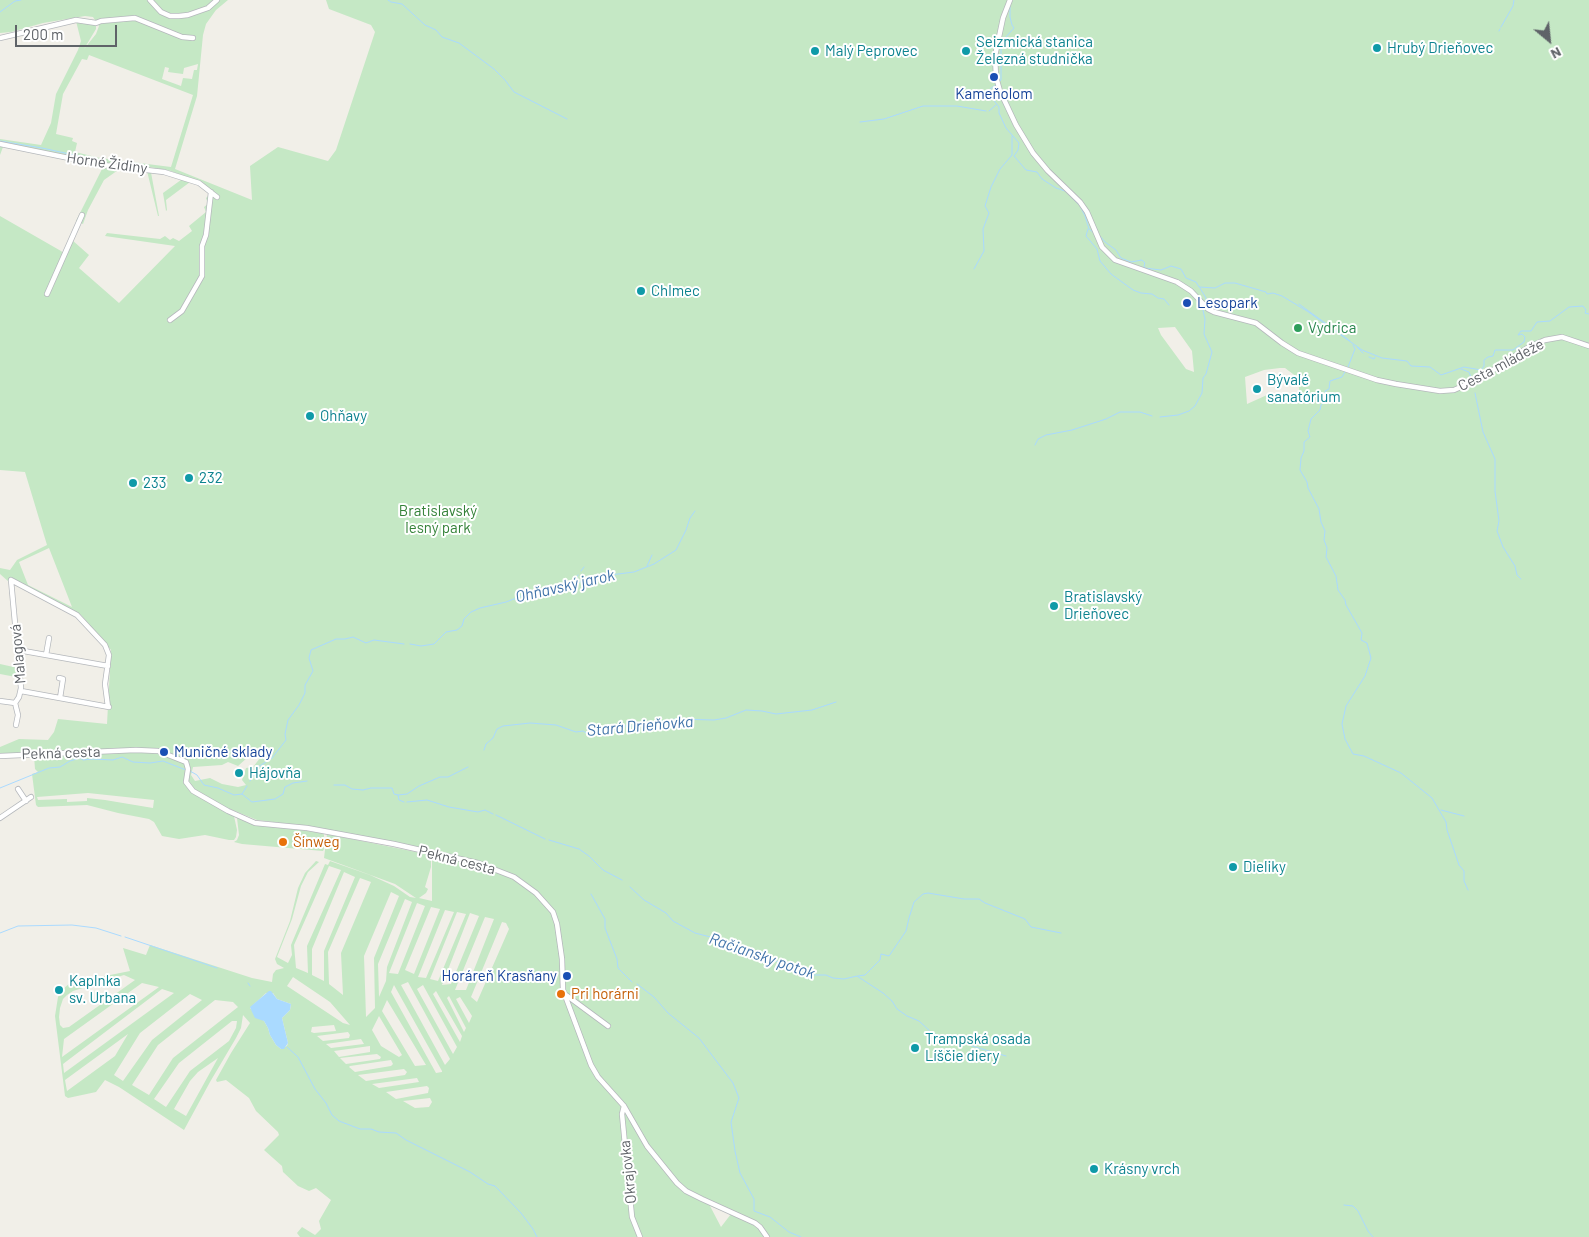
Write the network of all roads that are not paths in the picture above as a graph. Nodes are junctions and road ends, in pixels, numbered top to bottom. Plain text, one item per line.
1 (150, 0) edge
2 (217, 0) edge
3 (1010, 1) edge
4 (0, 38) edge
5 (193, 38) dead end
6 (0, 144) edge
7 (210, 192) junction
8 (217, 197) dead end
9 (82, 216) dead end
10 (47, 294) dead end
11 (170, 320) dead end
12 (1589, 346) edge
13 (49, 638) dead end
14 (18, 650) junction
15 (46, 655) junction
16 (108, 666) junction
17 (59, 678) dead end
18 (21, 691) junction
19 (60, 698) junction
20 (0, 701) edge
21 (15, 703) junction
22 (16, 725) dead end
23 (0, 756) edge
24 (18, 789) dead end
25 (31, 797) dead end
26 (26, 801) junction
27 (0, 818) edge
28 (564, 994) junction
29 (608, 1026) dead end
30 (623, 1104) junction
31 (640, 1237) edge
32 (767, 1237) edge

1 - 2 street
3 - 12 street, Cesta mládeže
4 - 5 street
6 - 7 street, Horné Židiny
7 - 8 street, Horné Židiny
7 - 11 street
9 - 10 street
13 - 15 street
14 - 15 street
14 - 16 street, Malagová
14 - 18 street, Malagová
15 - 16 street
16 - 19 street
17 - 19 street
18 - 19 street
18 - 21 street, Malagová
20 - 21 street
21 - 22 street, Malagová
23 - 28 street, Pekná cesta
24 - 26 street
25 - 26 street
26 - 27 street
28 - 29 street
28 - 30 street, Pekná cesta
30 - 31 street, Okrajovka
30 - 32 street, Pekná cesta

